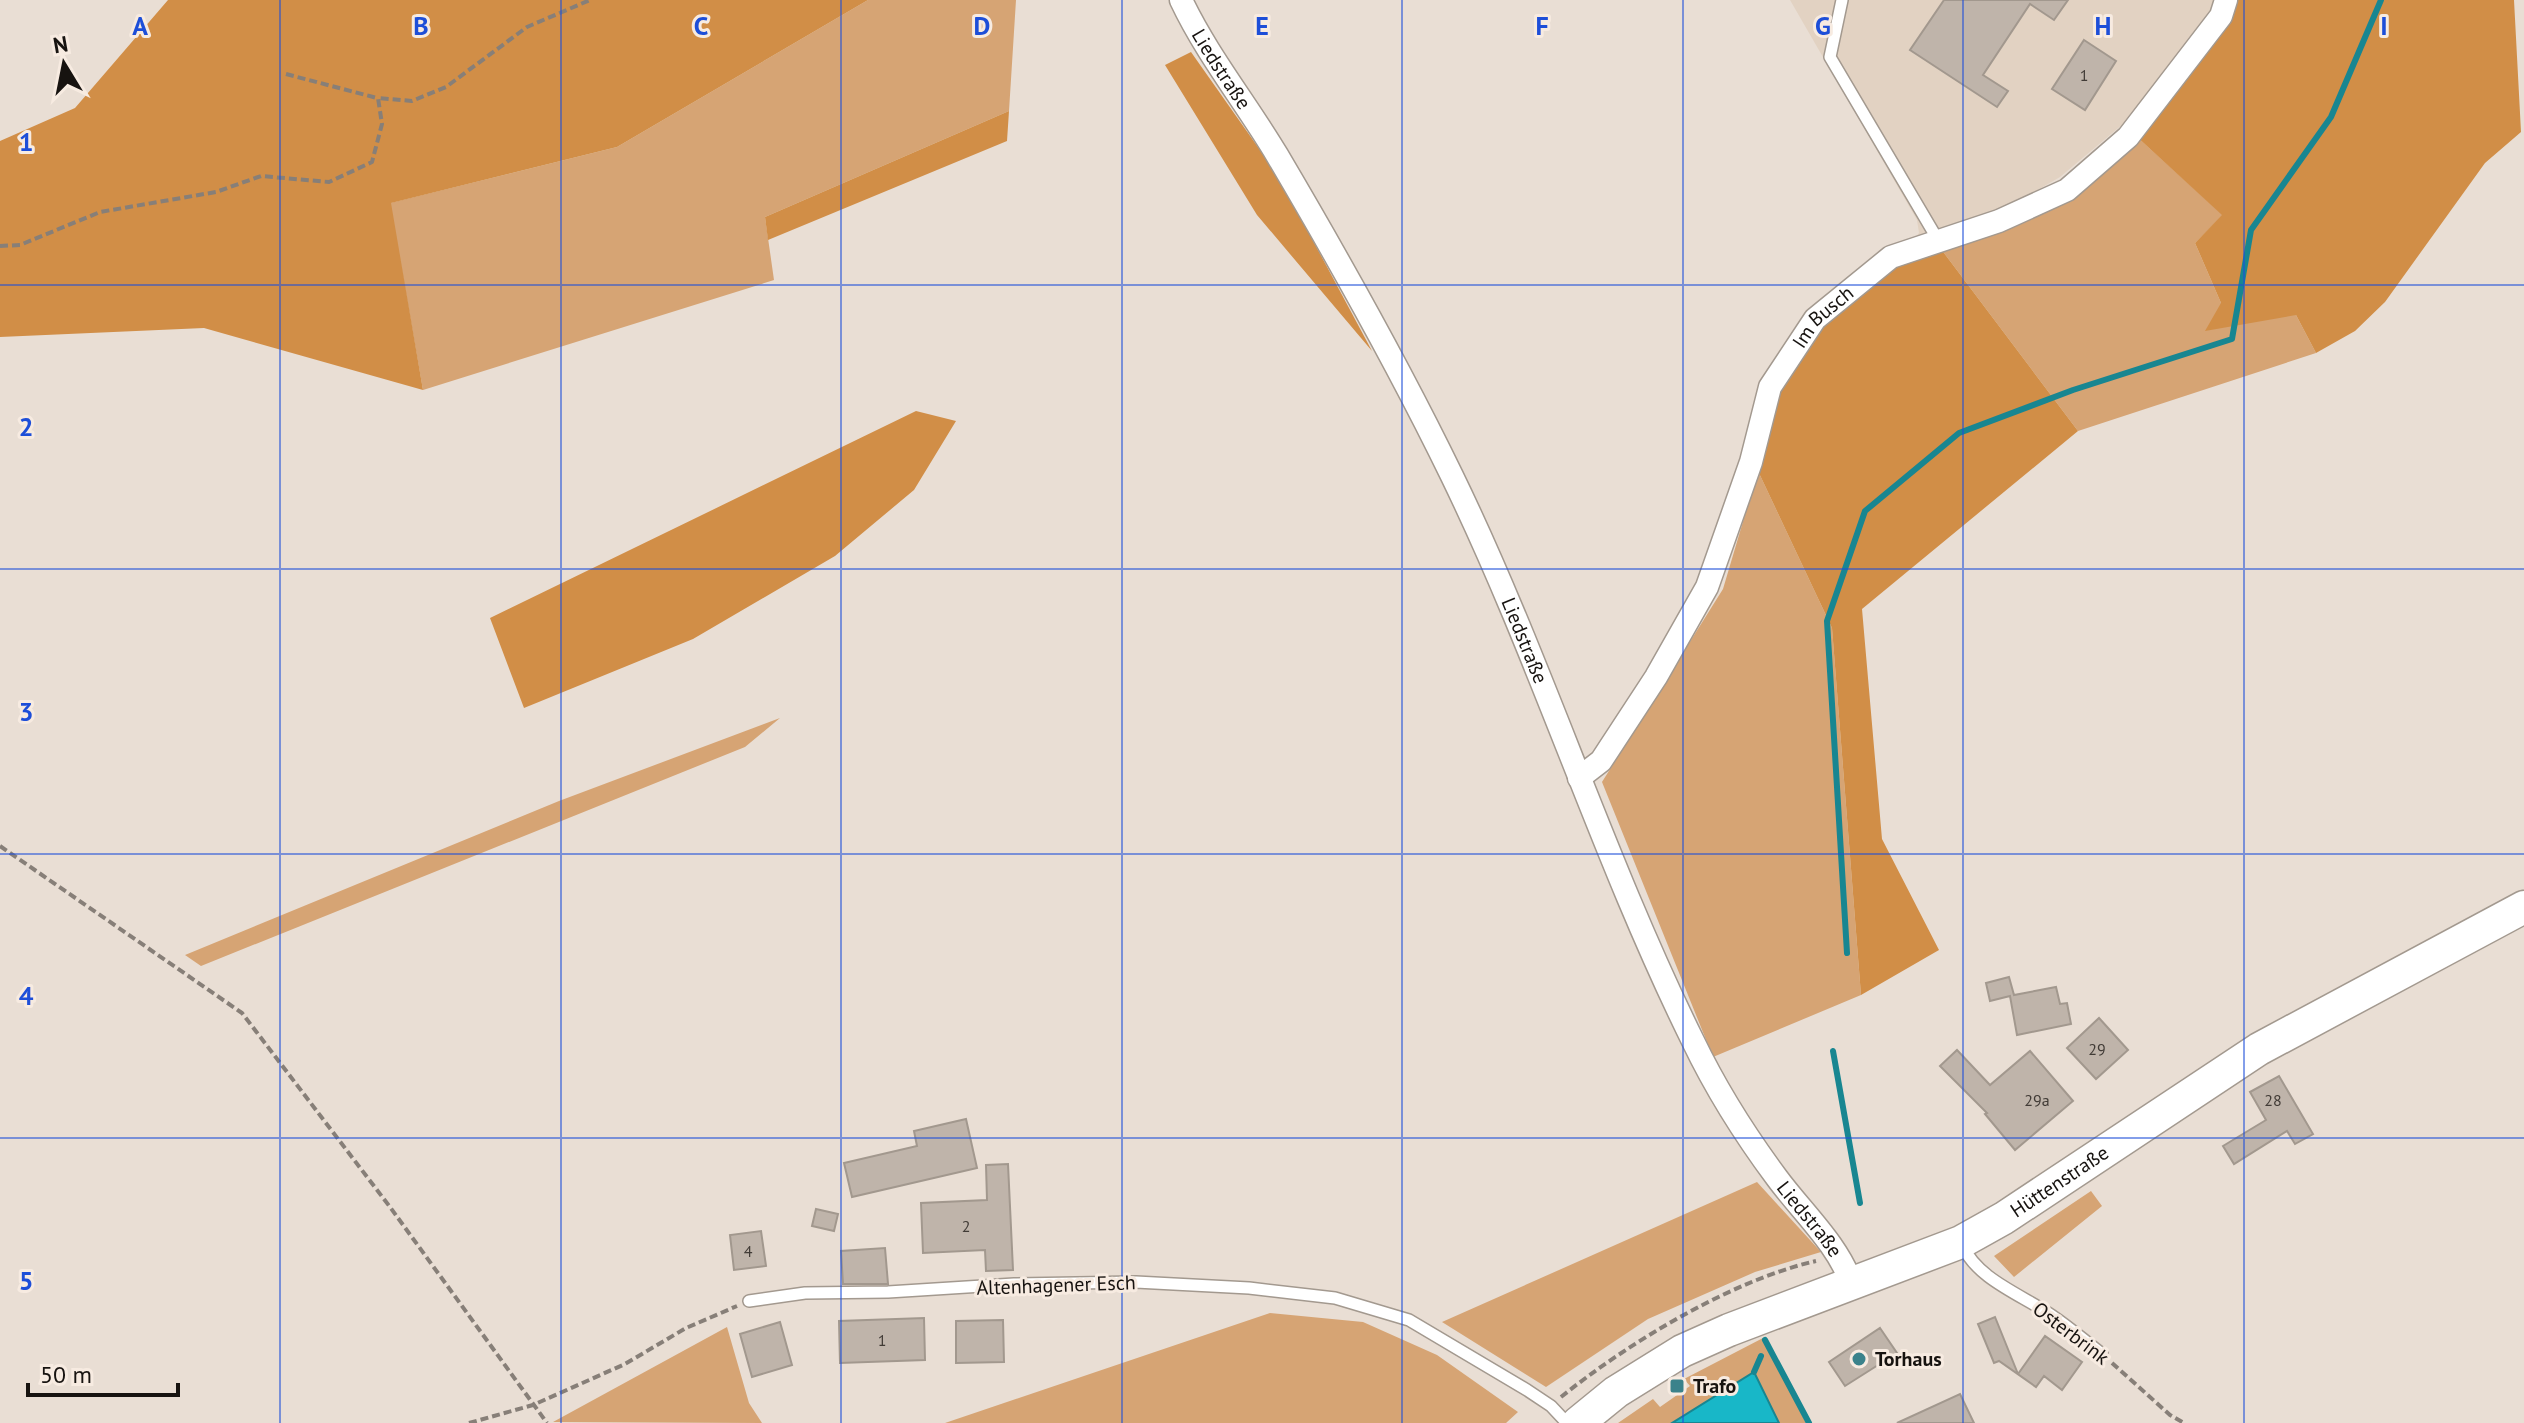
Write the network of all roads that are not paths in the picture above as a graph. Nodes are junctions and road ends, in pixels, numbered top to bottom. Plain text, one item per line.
1 (1181, 0) edge
2 (1842, 0) edge
3 (2226, 0) edge
4 (1938, 240) junction
5 (1579, 778) junction
6 (2524, 907) edge
7 (1961, 1242) junction
8 (1852, 1285) junction
9 (749, 1301) road end
10 (2102, 1354) road end
11 (1567, 1423) edge
12 (1578, 1423) edge

1 - 5 street, Liedstraße
2 - 4 lane
3 - 4 street, Im Busch
4 - 5 street, Im Busch
5 - 8 street, Liedstraße
6 - 7 main road, Hüttenstraße
7 - 8 main road, Hüttenstraße
7 - 10 lane, Osterbrink
8 - 12 main road, Hüttenstraße
9 - 11 lane, Altenhagener Esch

